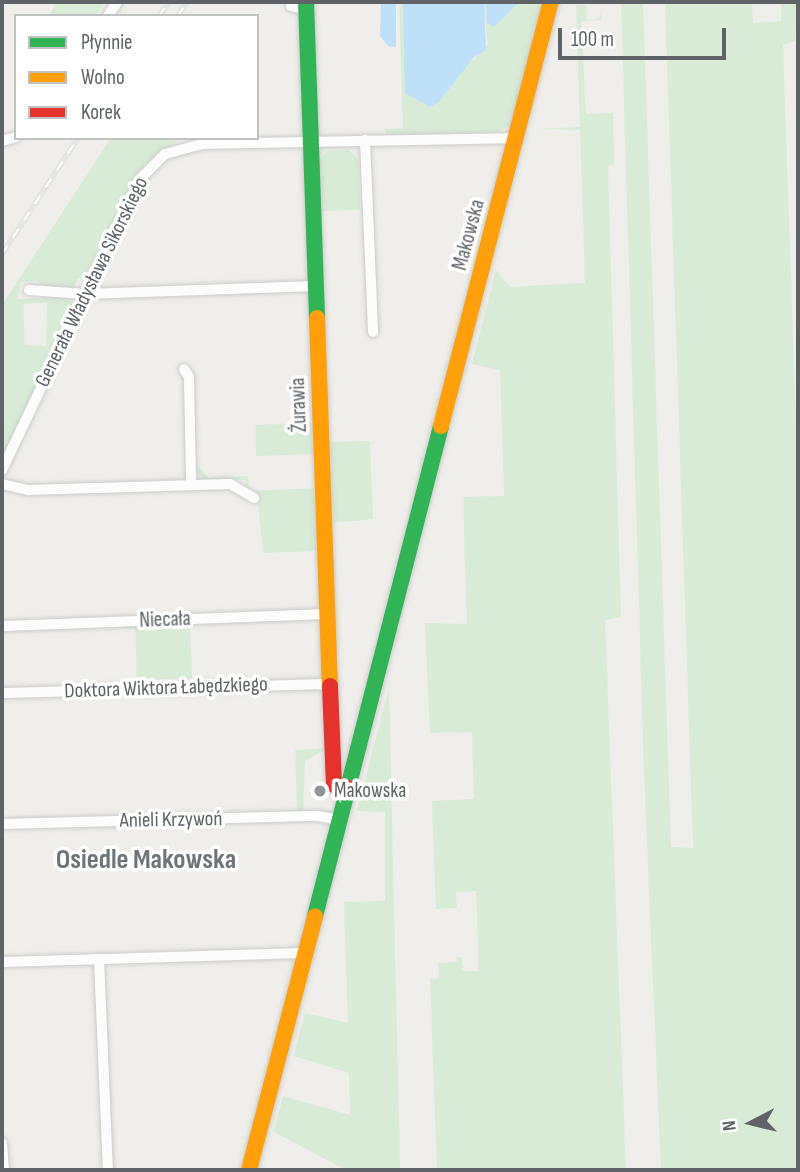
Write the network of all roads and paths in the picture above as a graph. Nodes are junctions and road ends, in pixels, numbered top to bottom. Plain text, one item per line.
1 (551, 2) edge
2 (301, 6) edge
3 (516, 138) junction
4 (365, 140) junction
5 (310, 141) junction
6 (316, 286) junction
7 (29, 290) dead end
8 (85, 294) junction
9 (373, 332) dead end
10 (184, 369) dead end
11 (2, 470) edge
12 (2, 484) edge
13 (191, 485) junction
14 (254, 498) dead end
15 (328, 614) junction
16 (2, 626) edge
17 (330, 684) junction
18 (2, 693) edge
19 (348, 788) junction
20 (340, 820) junction
21 (2, 824) edge
22 (305, 953) junction
23 (99, 959) junction
24 (2, 962) edge
25 (2, 1143) edge
26 (4, 1170) edge
27 (108, 1170) edge
28 (249, 1170) edge

1 - 3 street, Makowska
2 - 5 street, Żurawia
3 - 4 street, Generała Władysława Sikorskiego
3 - 19 street, Makowska
4 - 5 street, Generała Władysława Sikorskiego
4 - 9 street
5 - 6 street, Żurawia
5 - 8 street, Generała Władysława Sikorskiego
6 - 8 street
6 - 15 street, Żurawia
7 - 8 street
8 - 11 street, Generała Władysława Sikorskiego
10 - 13 street
12 - 13 street
13 - 14 street
15 - 16 street, Niecała
15 - 17 street, Żurawia
17 - 18 street, Doktora Wiktora Łabędzkiego
17 - 19 street, Żurawia
19 - 20 street, Makowska
20 - 21 street, Anieli Krzywoń
20 - 22 street, Makowska
22 - 23 street
22 - 28 street, Makowska
23 - 24 street
23 - 27 street
25 - 26 street

